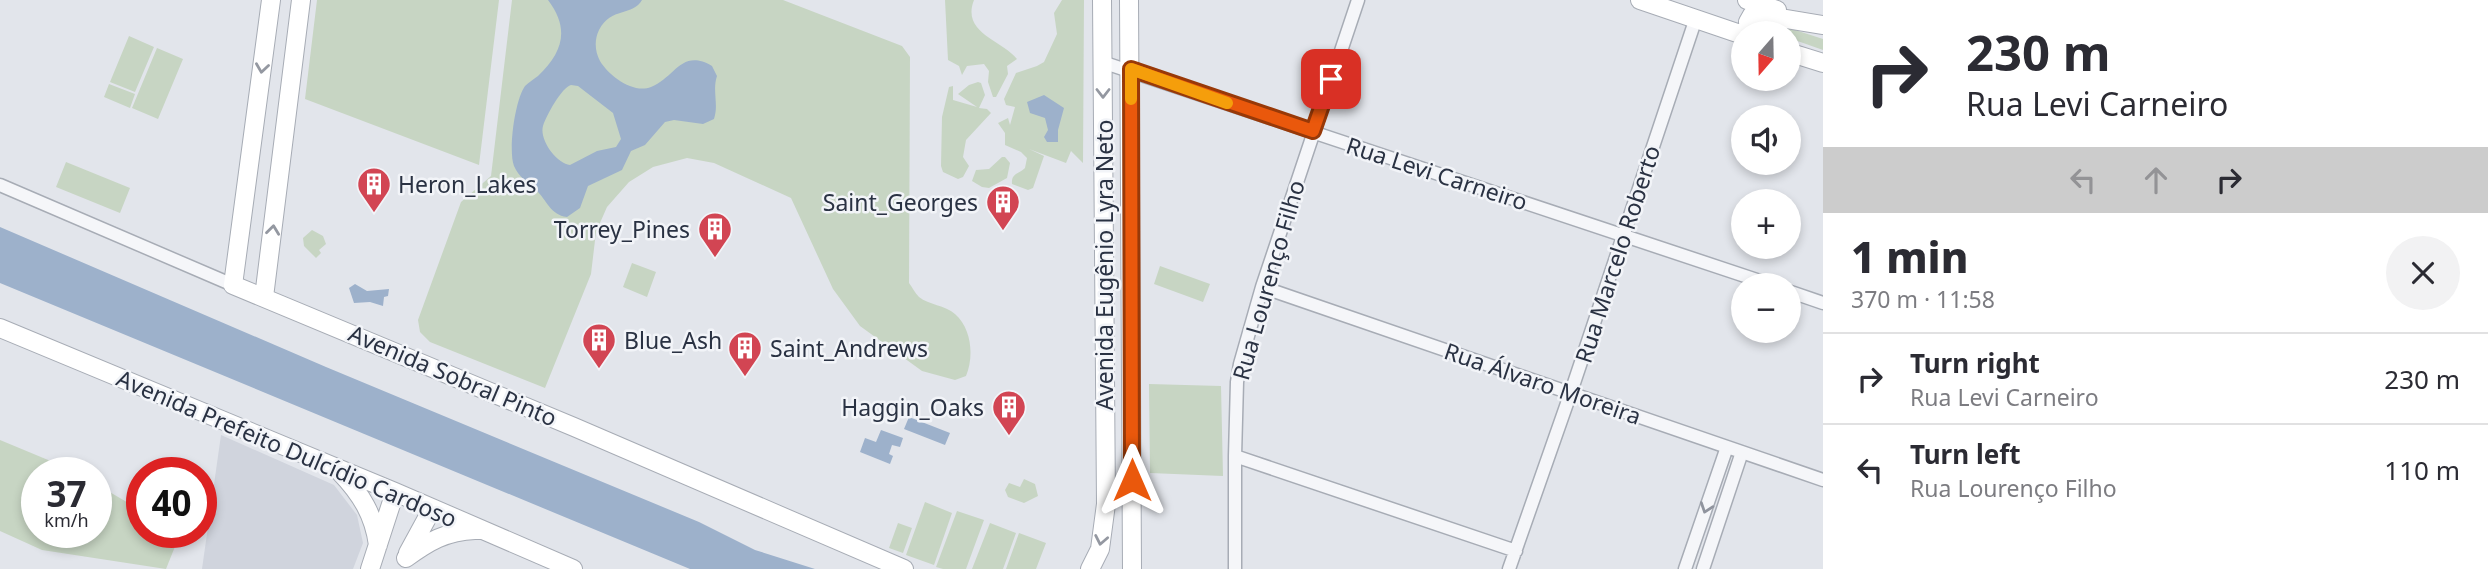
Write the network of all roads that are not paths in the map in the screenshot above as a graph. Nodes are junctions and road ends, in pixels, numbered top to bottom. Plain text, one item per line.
1 (271, 0) edge
2 (301, 0) edge
3 (1102, 0) edge
4 (1129, 0) edge
5 (1358, 0) edge
6 (1640, 0) edge
7 (1747, 0) edge
8 (1696, 18) junction
9 (1749, 21) edge
10 (1798, 21) edge
11 (1801, 21) edge
12 (1822, 25) edge
13 (1731, 31) edge
14 (1801, 55) edge
15 (1102, 62) junction
16 (1823, 63) edge
17 (1131, 69) junction
18 (1313, 131) junction
19 (251, 144) junction
20 (282, 149) junction
21 (0, 185) edge
22 (1624, 234) junction
23 (1737, 273) edge
24 (1104, 277) junction
25 (1131, 277) junction
26 (233, 285) junction
27 (1262, 287) junction
28 (1801, 295) edge
29 (264, 297) junction
30 (1823, 303) edge
31 (0, 328) edge
32 (1571, 392) junction
33 (1727, 447) junction
34 (1742, 452) junction
35 (1235, 456) junction
36 (335, 467) junction
37 (1823, 480) edge
38 (395, 492) junction
39 (1106, 504) junction
40 (1133, 506) junction
41 (432, 509) junction
42 (481, 530) junction
43 (379, 545) junction
44 (1516, 551) junction
45 (403, 564) edge
46 (370, 569) edge
47 (573, 569) edge
48 (904, 569) edge
49 (1090, 569) edge
50 (1132, 569) edge
51 (1235, 569) edge
52 (1509, 569) edge
53 (1685, 569) edge
54 (1703, 569) edge

1 -> 19 street
2 - 20 street
3 - 15 street, Avenida Eugênio Lyra Neto
4 - 17 street, Avenida Eugênio Lyra Neto
5 - 18 street, Rua Lourenço Filho
6 - 8 street
7 - 12 street
8 - 13 street
8 - 22 street, Rua Marcelo Roberto
9 - 10 street
11 - 12 street
14 - 16 street
15 - 17 street, Rua Levi Carneiro
15 -> 24 street, Avenida Eugênio Lyra Neto
17 - 18 street, Rua Levi Carneiro
17 - 25 street, Avenida Eugênio Lyra Neto
18 - 22 street, Rua Levi Carneiro
18 - 27 street, Rua Lourenço Filho
19 - 20 street
19 - 26 street
29 -> 20 street
21 - 26 street, Avenida Sobral Pinto
22 - 23 street, Rua Levi Carneiro
22 - 32 street, Rua Marcelo Roberto
24 - 25 street
24 - 39 street, Avenida Eugênio Lyra Neto
25 - 40 street, Avenida Eugênio Lyra Neto
26 - 29 street, Avenida Sobral Pinto
27 - 32 street, Rua Álvaro Moreira
27 - 35 street, Rua Lourenço Filho
28 - 30 street
29 - 48 street, Avenida Sobral Pinto
31 - 36 street, Avenida Prefeito Dulcídio Cardoso
32 - 33 street, Rua Álvaro Moreira
32 - 44 street, Rua Marcelo Roberto
33 - 34 street, Rua Álvaro Moreira
33 -> 53 street
34 - 37 street, Rua Álvaro Moreira
34 - 54 street
35 - 44 street
35 - 51 street, Rua Lourenço Filho
36 - 38 street, Avenida Prefeito Dulcídio Cardoso
36 - 43 street
38 - 41 street, Avenida Prefeito Dulcídio Cardoso
38 - 43 street
39 - 40 street
39 -> 49 street, Avenida Eugênio Lyra Neto
40 - 50 street, Avenida Eugênio Lyra Neto
41 - 42 street, Avenida Prefeito Dulcídio Cardoso
41 - 45 street
42 - 45 street
42 - 47 street, Avenida Prefeito Dulcídio Cardoso
43 - 46 street
44 - 52 street, Rua Marcelo Roberto

